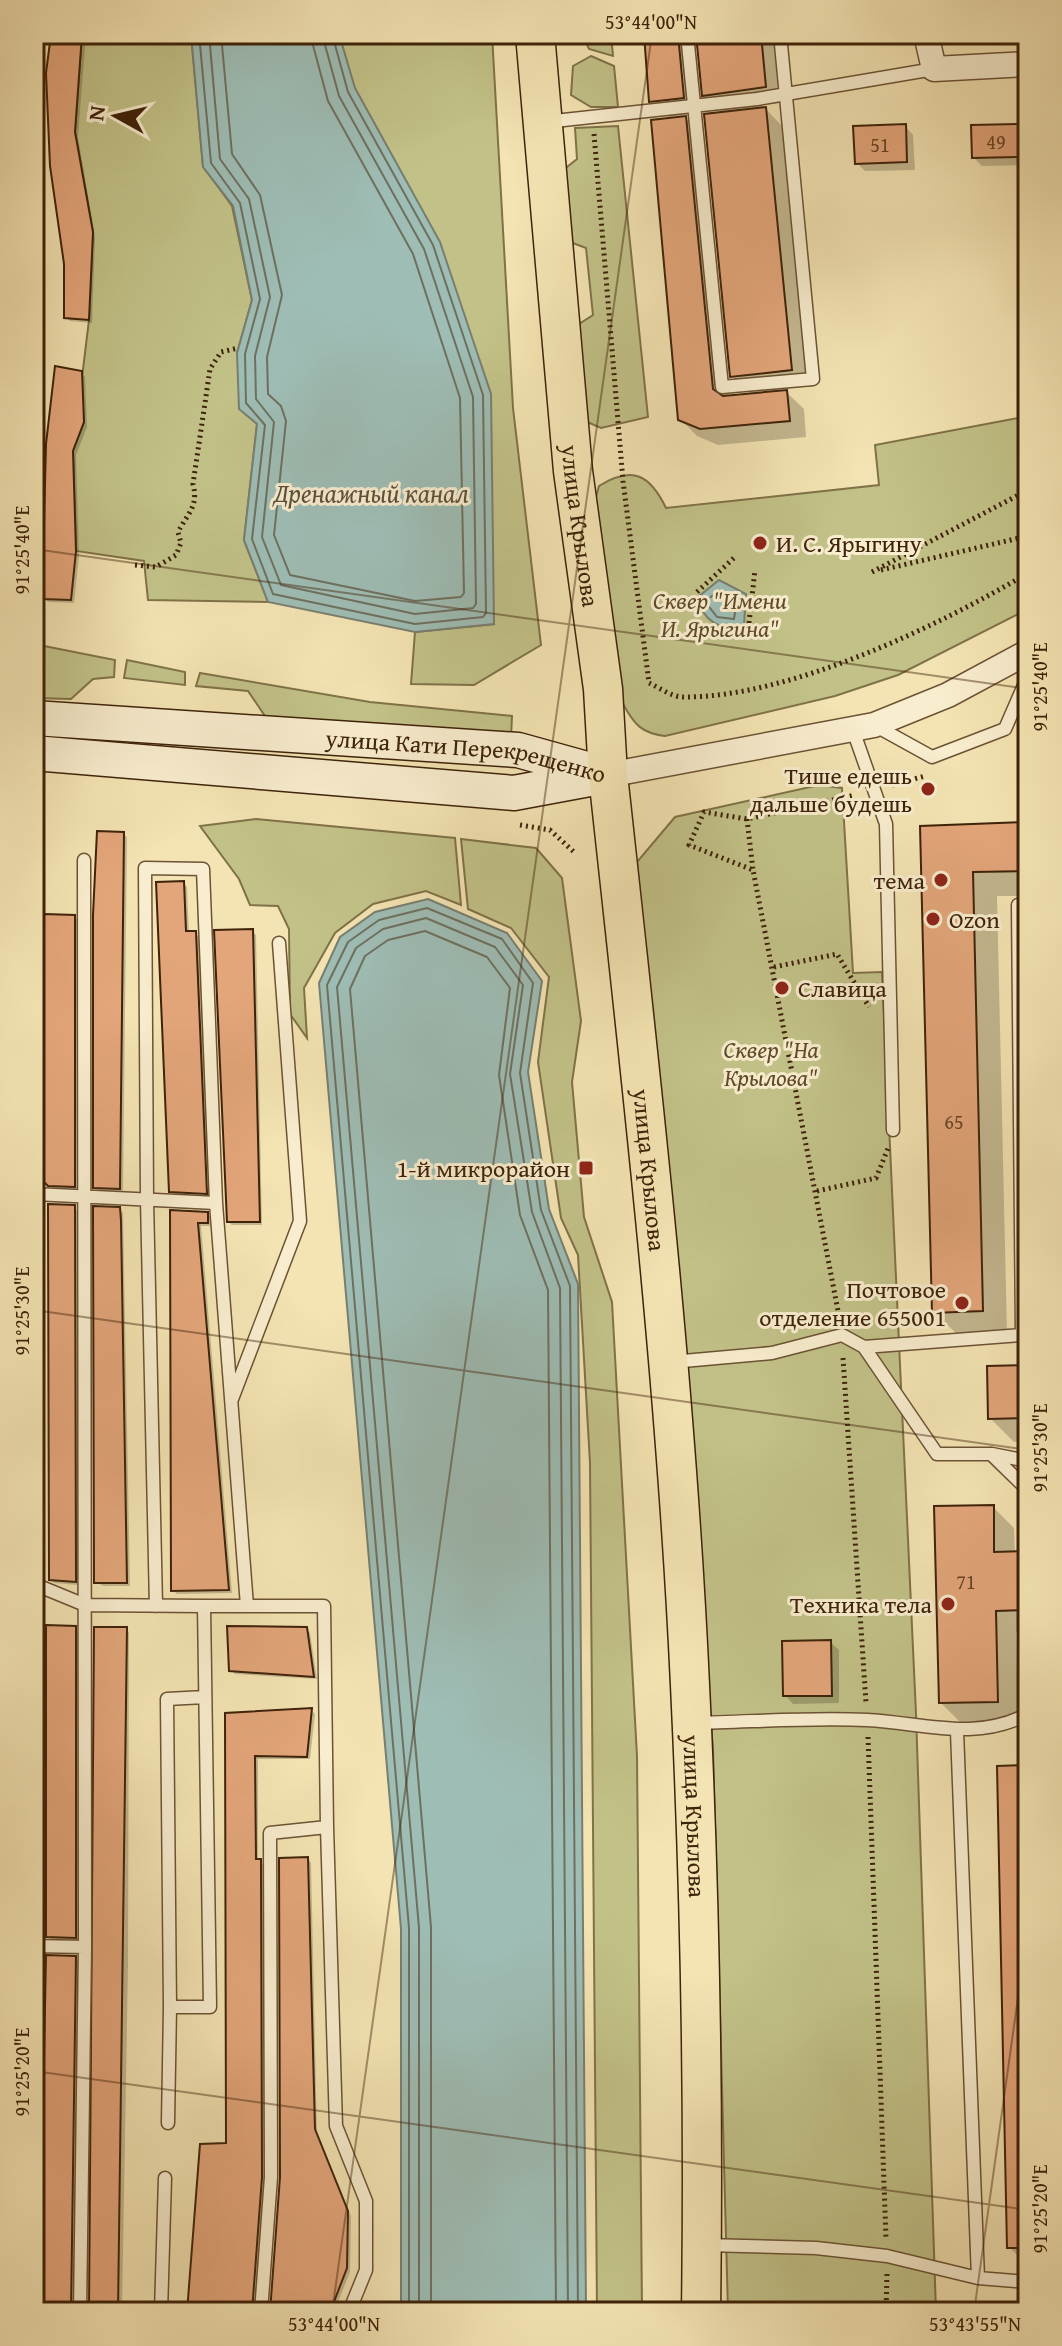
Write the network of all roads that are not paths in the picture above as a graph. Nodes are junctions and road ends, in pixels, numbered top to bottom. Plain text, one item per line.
1 (535, 34) edge
2 (687, 34) edge
3 (780, 34) edge
4 (926, 34) edge
5 (1028, 64) edge
6 (934, 69) junction
7 (786, 94) junction
8 (694, 106) junction
9 (542, 122) junction
10 (1028, 652) edge
11 (1028, 676) edge
12 (34, 718) edge
13 (863, 727) junction
14 (34, 753) edge
15 (608, 775) junction
16 (84, 860) dead end
17 (1028, 904) edge
18 (279, 943) dead end
19 (890, 1131) road end
20 (34, 1194) edge
21 (84, 1197) junction
22 (147, 1200) junction
23 (216, 1203) junction
24 (1025, 1335) edge
25 (864, 1347) junction
26 (668, 1363) junction
27 (231, 1402) junction
28 (991, 1454) junction
29 (1028, 1461) edge
30 (1028, 1490) edge
31 (34, 1584) edge
32 (85, 1605) junction
33 (156, 1606) junction
34 (204, 1606) junction
35 (247, 1606) junction
36 (205, 1697) junction
37 (1028, 1714) edge
38 (692, 1723) junction
39 (957, 1731) junction
40 (327, 1827) junction
41 (34, 1946) edge
42 (85, 1947) junction
43 (170, 2007) junction
44 (168, 2123) dead end
45 (165, 2178) dead end
46 (702, 2245) junction
47 (978, 2278) junction
48 (1028, 2282) edge
49 (80, 2312) edge
50 (161, 2312) edge
51 (261, 2312) edge
52 (349, 2312) edge
53 (701, 2312) edge

1 - 9 main road, улица Крылова
2 - 8 lane
3 - 7 lane
4 - 6 street
5 - 6 street
6 - 7 lane
7 - 8 lane
7 - 8 lane
8 - 9 lane
9 - 15 main road, улица Крылова
10 - 13 street
11 - 13 lane
12 - 15 street, улица Кати Перекрещенко
13 - 15 street
13 - 19 lane
14 - 15 street, улица Кати Перекрещенко
15 - 26 main road, улица Крылова
16 - 21 lane
17 - 24 lane
18 - 27 lane
20 - 21 lane
21 - 22 lane
21 - 32 lane
22 - 23 lane
22 - 23 lane
22 - 33 lane
23 - 27 lane
24 - 25 lane
25 - 26 lane
25 - 28 lane
26 - 38 main road, улица Крылова
27 - 35 lane
28 - 29 lane
28 - 30 lane
31 - 32 lane
32 - 33 lane
32 - 42 lane
33 - 34 lane
34 - 35 lane
34 - 36 lane
35 - 40 lane
36 - 43 lane
36 - 43 lane
37 - 39 lane
38 - 39 lane
38 - 46 main road, улица Крылова
39 - 47 lane
40 - 51 lane
40 - 52 lane
41 - 42 lane
42 - 49 lane
43 - 44 lane
45 - 50 lane
46 - 47 lane
46 - 53 main road, улица Крылова
47 - 48 lane

